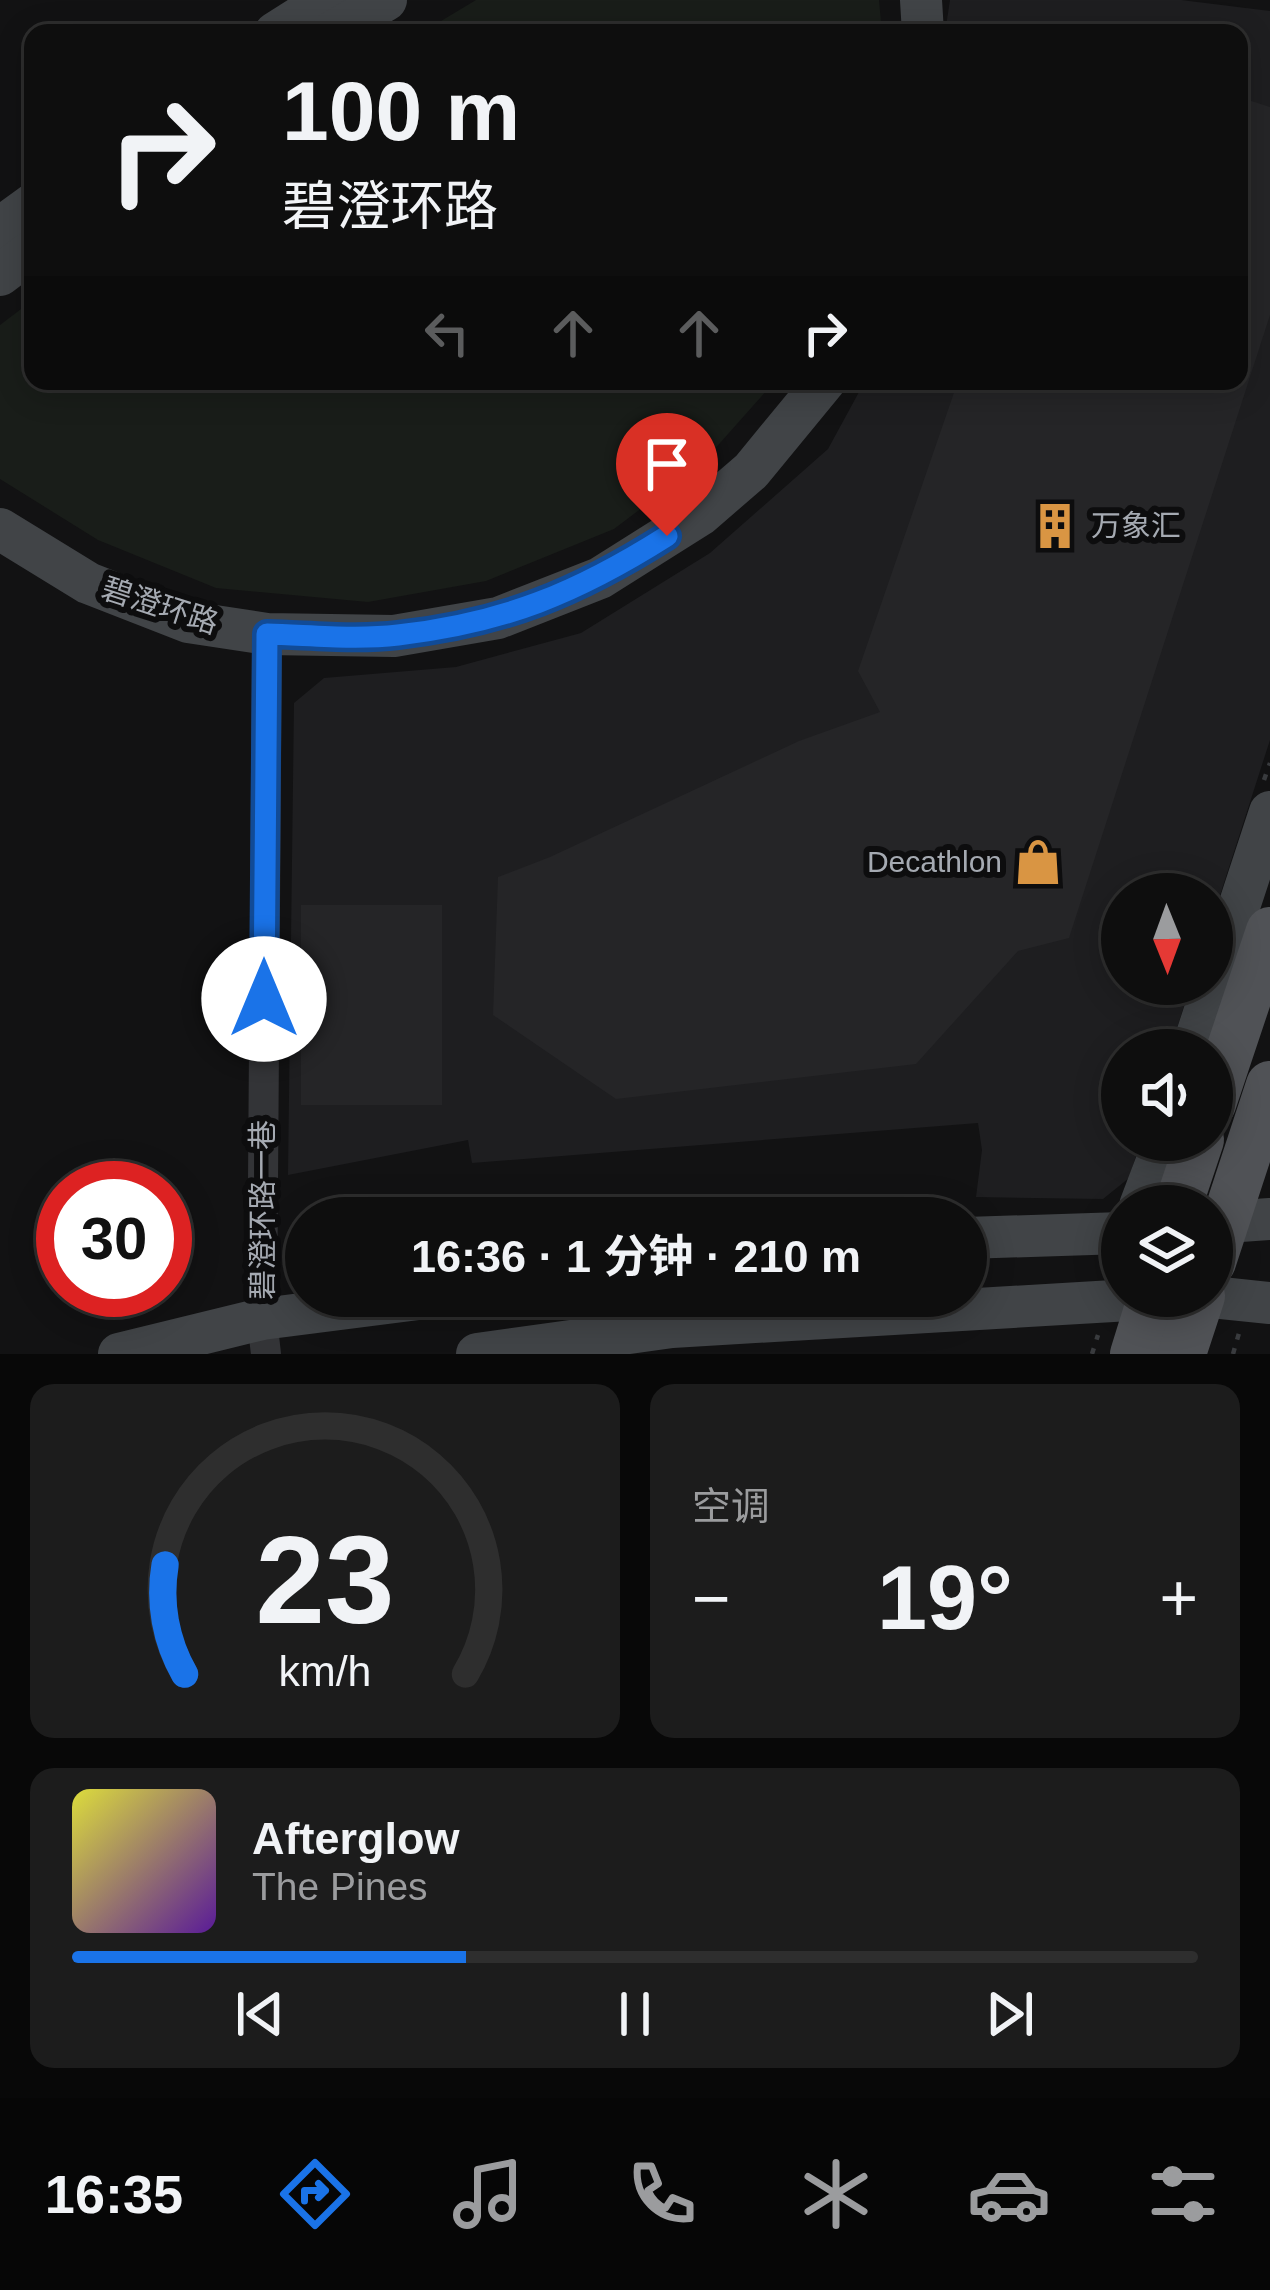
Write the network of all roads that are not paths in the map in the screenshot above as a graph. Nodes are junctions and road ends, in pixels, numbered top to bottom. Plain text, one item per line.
1 (327, 0) edge
2 (386, 0) edge
3 (288, 24) edge
4 (346, 24) edge
5 (24, 257) edge
6 (0, 275) edge
7 (818, 390) edge
8 (0, 529) edge
9 (267, 634) junction
10 (1270, 812) edge
11 (1270, 860) edge
12 (1254, 915) edge
13 (1202, 1029) edge
14 (1229, 1029) edge
15 (1270, 1085) edge
16 (1233, 1221) edge
17 (1101, 1234) edge
18 (987, 1237) edge
19 (1233, 1300) edge
20 (1101, 1301) edge
21 (1270, 1303) edge
22 (349, 1317) edge
23 (1164, 1317) edge
24 (1181, 1317) edge
25 (264, 1336) edge
26 (119, 1354) edge
27 (477, 1354) edge
28 (1134, 1354) edge
29 (1182, 1354) edge

1 - 3 street
2 - 4 street
5 - 6 street
7 - 9 street, 碧澄环路
8 - 9 street, 碧澄环路
9 - 25 street, 碧澄环路一巷
10 - 12 street
11 - 12 street
12 - 13 street
12 - 14 main road
15 - 16 main road
17 - 18 street
19 - 21 street
20 - 27 street
22 - 25 street
23 - 28 main road
24 - 29 main road
25 - 26 street

